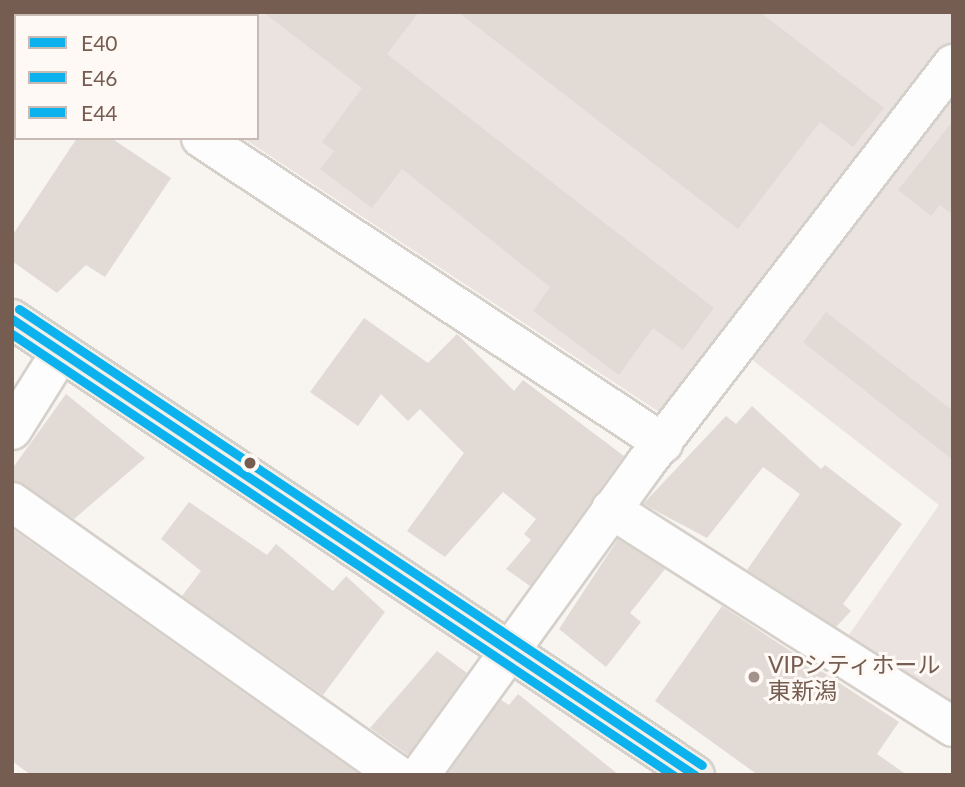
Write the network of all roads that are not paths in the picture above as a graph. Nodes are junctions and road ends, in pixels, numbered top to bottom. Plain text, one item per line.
1 (953, 64) edge
2 (204, 140) edge
3 (12, 318) edge
4 (61, 352) junction
5 (12, 430) edge
6 (663, 443) junction
7 (12, 502) edge
8 (611, 509) junction
9 (513, 654) junction
10 (953, 727) edge
11 (398, 775) edge
12 (420, 775) edge
13 (695, 775) edge

1 - 6 street
2 - 6 street
3 - 4 main road
4 - 5 street
4 - 9 main road
6 - 8 street
7 - 11 street
8 - 9 street
8 - 10 street
9 - 12 street
9 - 13 main road

